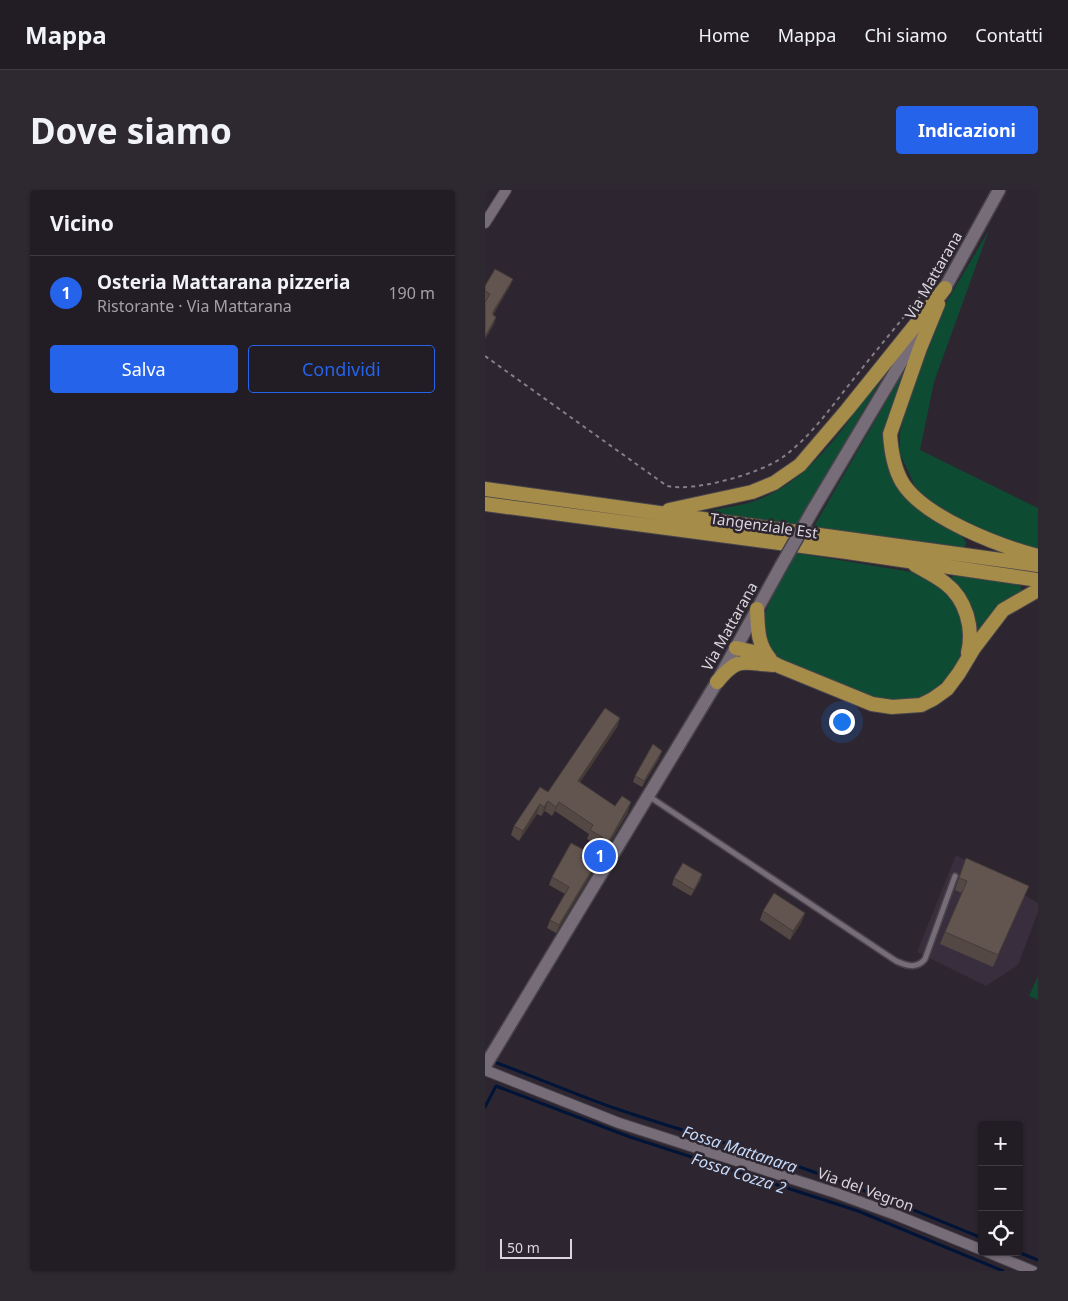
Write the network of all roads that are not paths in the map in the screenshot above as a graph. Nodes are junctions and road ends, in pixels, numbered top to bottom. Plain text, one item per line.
1 (507, 190) edge
2 (997, 192) edge
3 (485, 223) edge
4 (940, 283) junction
5 (485, 490) edge
6 (485, 504) edge
7 (659, 513) junction
8 (1038, 556) edge
9 (910, 562) junction
10 (1038, 565) edge
11 (1038, 580) edge
12 (1038, 590) edge
13 (757, 609) junction
14 (736, 648) junction
15 (749, 662) junction
16 (965, 662) junction
17 (779, 666) junction
18 (717, 682) junction
19 (647, 795) junction
20 (955, 876) dead end
21 (485, 1068) edge
22 (978, 1248) edge
23 (997, 1256) edge
24 (1033, 1271) edge

1 - 3 street
2 - 4 street, Via Mattarana
4 - 7 highway
4 - 8 highway
4 - 13 street, Via Mattarana, bridge
5 - 7 highway, Tangenziale Est
6 - 9 highway, Tangenziale Est
7 - 10 highway, Tangenziale Est
9 - 11 highway, Tangenziale Est
9 - 16 highway
12 - 16 highway
13 - 14 street, Via Mattarana
13 - 17 highway
14 - 15 highway
14 - 17 highway
14 - 18 street, Via Mattarana
15 - 17 highway
15 - 18 highway
16 - 17 highway
18 - 19 street, Via Mattarana
19 - 20 lane
19 - 21 street, Via Mattarana
21 - 22 street, Via del Vegron
23 - 24 street

